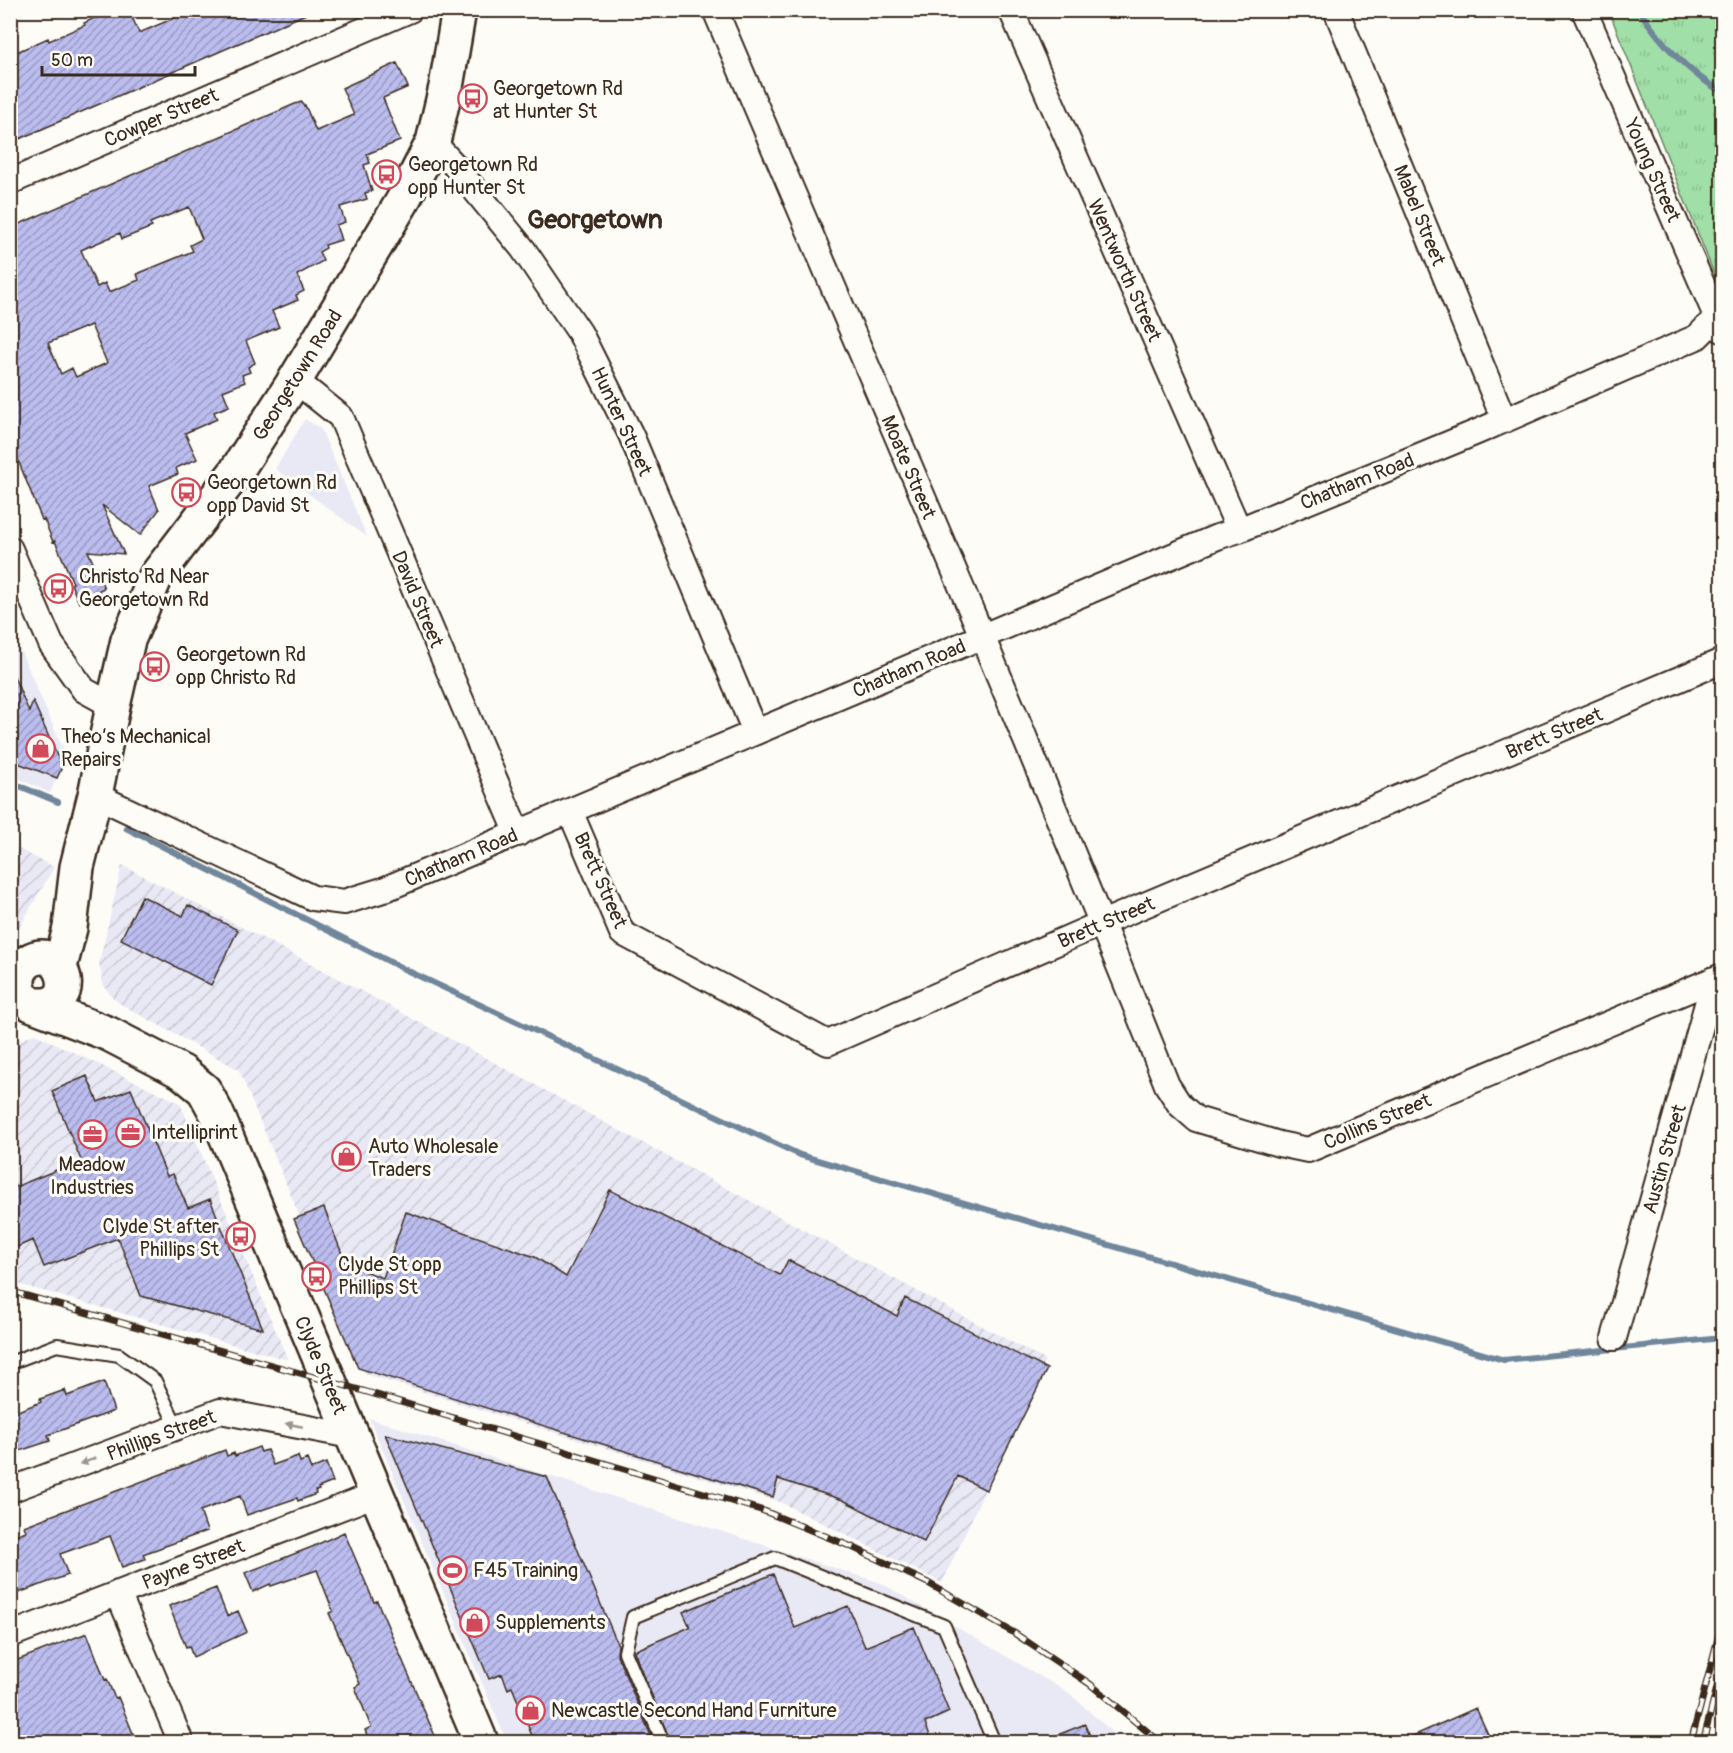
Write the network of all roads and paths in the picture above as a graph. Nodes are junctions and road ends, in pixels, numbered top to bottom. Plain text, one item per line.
1 (410, 10) edge
2 (459, 10) edge
3 (715, 10) edge
4 (1011, 10) edge
5 (1336, 10) edge
6 (1584, 10) edge
7 (433, 142) junction
8 (10, 182) edge
9 (1721, 319) edge
10 (295, 381) junction
11 (1504, 420) junction
12 (1239, 530) junction
13 (10, 549) edge
14 (982, 637) junction
15 (1722, 661) edge
16 (113, 706) junction
17 (755, 732) junction
18 (95, 795) junction
19 (570, 811) junction
20 (518, 834) junction
21 (1102, 923) junction
22 (1718, 977) edge
23 (32, 985) edge
24 (1614, 1338) dead end
25 (10, 1363) edge
26 (177, 1427) junction
27 (351, 1436) junction
28 (10, 1490) edge
29 (376, 1494) junction
30 (118, 1593) junction
31 (10, 1635) edge
32 (181, 1743) edge
33 (481, 1743) edge
34 (663, 1743) edge
35 (994, 1743) edge

1 - 8 street, Cowper Street
2 - 7 street, Georgetown Road
3 - 14 street, Moate Street
4 - 12 street, Wentworth Street
5 - 11 street, Mabel Street
6 - 9 street, Young Street
7 - 10 street, Georgetown Road
7 - 17 street, Hunter Street
9 - 11 street, Chatham Road
10 - 16 street, Georgetown Road
10 - 20 street, David Street
11 - 12 street, Chatham Road
12 - 14 street, Chatham Road
13 - 16 street
14 - 17 street, Chatham Road
14 - 21 street, Moate Street
15 - 21 street, Brett Street
16 - 18 street, Georgetown Road
17 - 19 street, Chatham Road
18 - 20 street, Chatham Road
18 - 23 street, Georgetown Road
19 - 20 street, Chatham Road
19 - 21 street, Brett Street
21 - 22 street, Collins Street
22 - 24 street, Austin Street
23 - 27 street, Clyde Street
25 - 26 lane
27 -> 26 street, Phillips Street
26 -> 28 street, Phillips Street
27 - 29 street, Clyde Street
29 - 30 street, Payne Street
29 - 33 street, Clyde Street
30 - 31 street, Payne Street
30 - 32 street
34 - 35 lane

